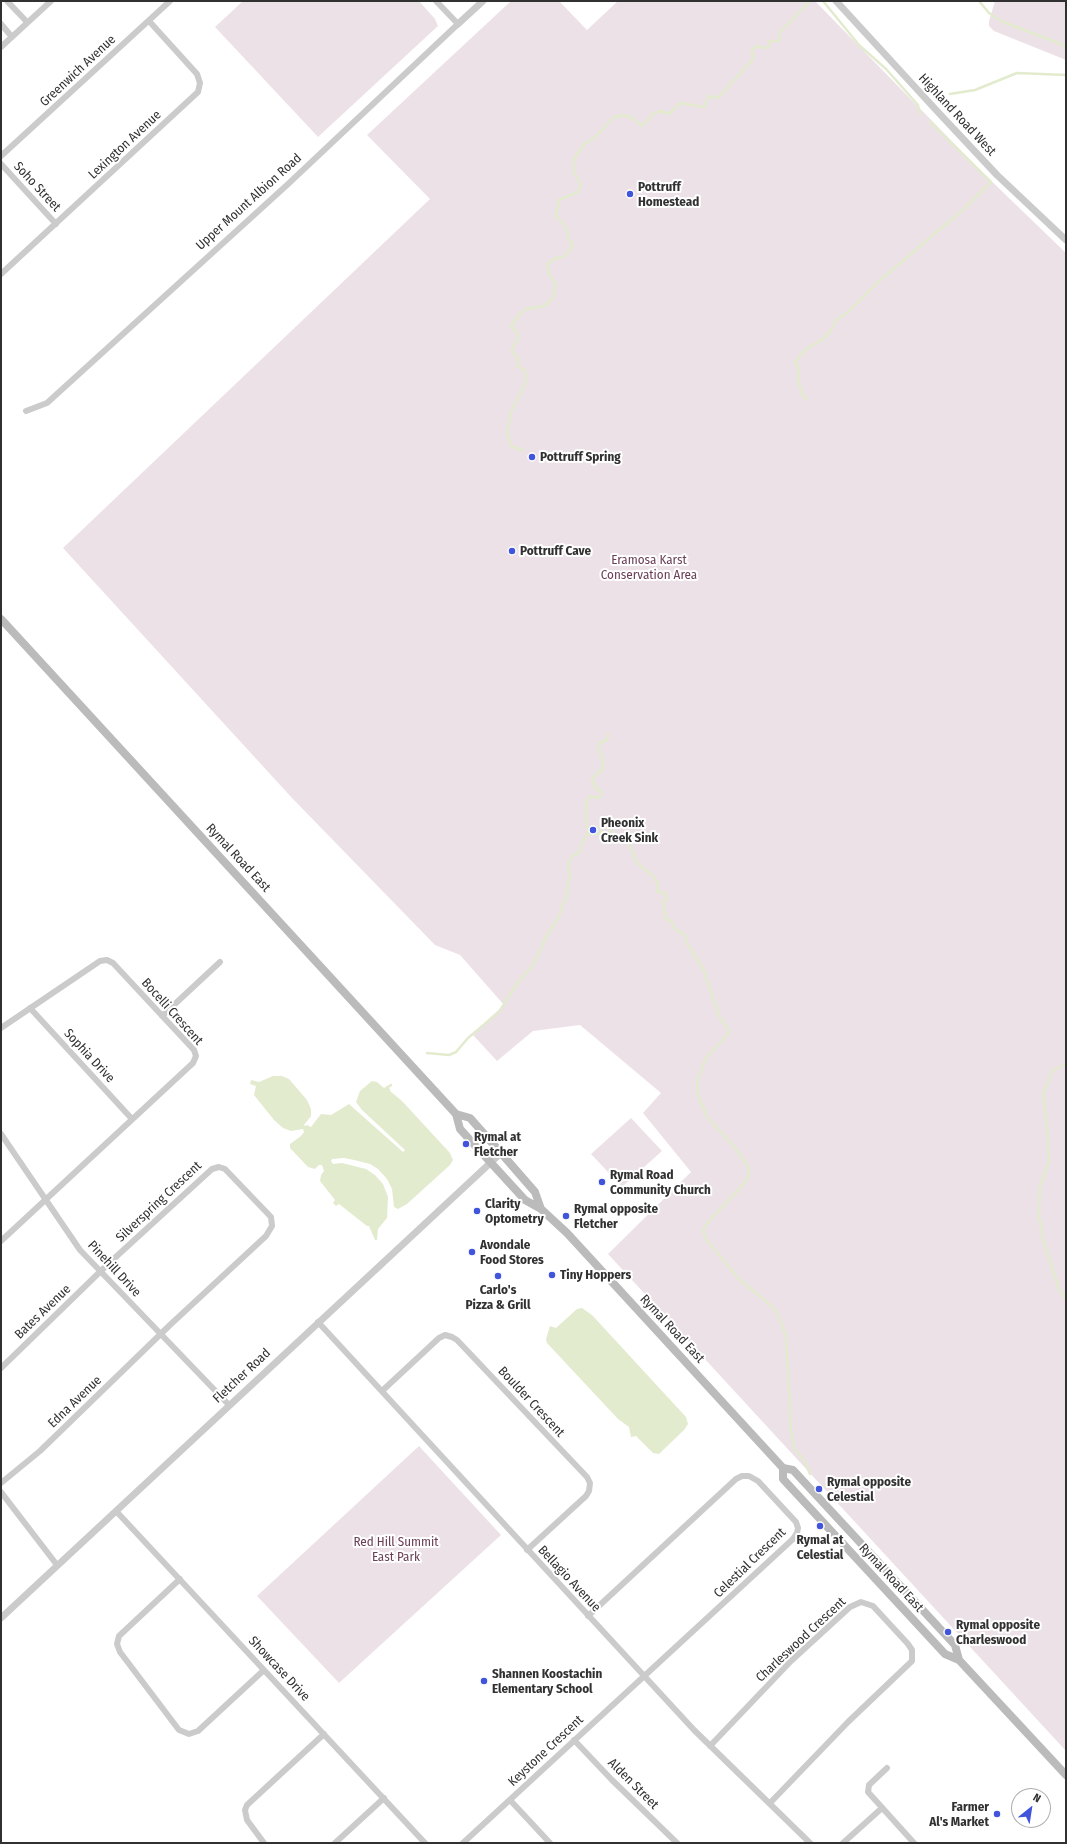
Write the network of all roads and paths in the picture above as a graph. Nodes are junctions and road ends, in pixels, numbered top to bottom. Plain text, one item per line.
1 (7, 1) edge
2 (51, 1) edge
3 (170, 1) edge
4 (436, 1) edge
5 (483, 1) edge
6 (836, 1) edge
7 (149, 21) junction
8 (27, 22) junction
9 (1, 24) edge
10 (458, 24) junction
11 (12, 36) junction
12 (1, 47) edge
13 (1, 156) edge
14 (1, 164) edge
15 (56, 224) junction
16 (1066, 240) edge
17 (1, 274) edge
18 (26, 411) dead end
19 (1, 619) edge
20 (220, 962) dead end
21 (30, 1008) junction
22 (162, 1016) junction
23 (1, 1028) edge
24 (456, 1114) junction
25 (132, 1119) junction
26 (1, 1134) edge
27 (501, 1153) junction
28 (491, 1162) junction
29 (45, 1199) junction
30 (541, 1208) junction
31 (1, 1241) edge
32 (100, 1272) junction
33 (318, 1322) junction
34 (160, 1333) junction
35 (1, 1368) edge
36 (382, 1391) junction
37 (229, 1405) junction
38 (783, 1468) junction
39 (1, 1482) edge
40 (1, 1492) edge
41 (116, 1511) junction
42 (528, 1550) junction
43 (57, 1565) junction
44 (180, 1579) junction
45 (588, 1616) junction
46 (1, 1618) edge
47 (959, 1660) junction
48 (264, 1670) junction
49 (644, 1676) junction
50 (324, 1734) junction
51 (574, 1740) junction
52 (710, 1746) junction
53 (887, 1768) dead end
54 (1066, 1775) edge
55 (384, 1798) junction
56 (510, 1800) junction
57 (770, 1803) junction
58 (882, 1808) junction
59 (910, 1842) edge
60 (264, 1843) edge
61 (335, 1843) edge
62 (425, 1843) edge
63 (463, 1843) edge
64 (550, 1843) edge
65 (677, 1843) edge
66 (810, 1843) edge
67 (843, 1843) edge

1 - 8 street
2 - 8 street
3 - 7 street, Greenwich Avenue
4 - 10 street
5 - 10 street, Upper Mount Albion Road
6 - 16 street, Highland Road West
7 - 13 street, Greenwich Avenue
7 - 15 street, Lexington Avenue
8 - 11 street
9 - 11 street
10 - 18 street, Upper Mount Albion Road
11 - 12 street
14 - 15 street, Soho Street
15 - 17 street, Lexington Avenue
19 - 24 main road, Rymal Road East
20 - 22 street
21 - 22 street, Bocelli Crescent
21 - 23 street, Bocelli Crescent
21 - 25 street, Sophia Drive
22 - 25 street, Bocelli Crescent
24 - 27 main road, Rymal Road East
24 - 28 main road, Rymal Road East
25 - 29 street, Bocelli Crescent
26 - 29 street, Pinehill Drive
27 - 28 street, Fletcher Road
27 - 30 main road, Rymal Road East
28 - 30 main road, Rymal Road East
28 - 33 street, Fletcher Road
29 - 31 street, Bocelli Crescent
29 - 32 street, Pinehill Drive
30 - 38 main road, Rymal Road East
32 - 34 street, Pinehill Drive
32 - 34 street, Silverspring Crescent
32 - 35 street, Bates Avenue
33 - 36 street, Bellagio Avenue
33 - 37 street, Fletcher Road
34 - 37 street, Pinehill Drive
34 - 39 street, Edna Avenue
36 - 42 street, Bellagio Avenue
36 - 42 street, Boulder Crescent
37 - 41 street, Fletcher Road
38 - 47 main road, Rymal Road East
38 - 47 main road, Rymal Road East
40 - 43 street
41 - 43 street, Fletcher Road
41 - 44 street, Showcase Drive
42 - 45 street, Bellagio Avenue
43 - 46 street, Fletcher Road
44 - 48 street, Showcase Drive
44 - 48 street
45 - 49 street, Bellagio Avenue
45 - 49 street, Celestial Crescent
47 - 54 main road, Rymal Road East
48 - 50 street, Showcase Drive
49 - 51 street, Keystone Crescent
49 - 52 street, Bellagio Avenue
50 - 55 street, Showcase Drive
50 - 60 street
51 - 56 street, Keystone Crescent
51 - 65 street, Alden Street
52 - 57 street, Bellagio Avenue
52 - 57 street, Charleswood Crescent
53 - 58 street
55 - 61 street
55 - 62 street, Showcase Drive
56 - 63 street, Keystone Crescent
56 - 64 street
57 - 66 street, Bellagio Avenue
58 - 59 street
58 - 67 street

